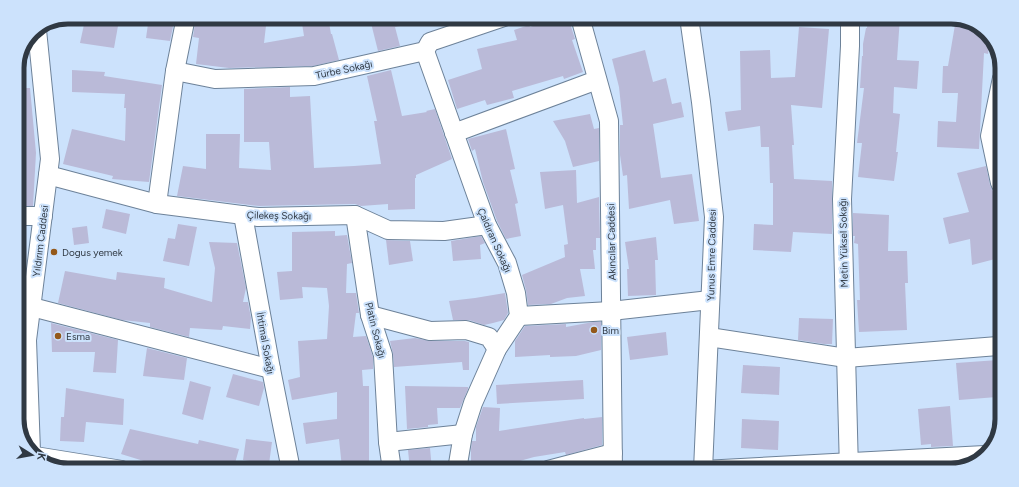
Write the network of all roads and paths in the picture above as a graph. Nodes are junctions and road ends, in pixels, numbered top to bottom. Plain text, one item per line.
1 (185, 24) edge
2 (483, 24) edge
3 (582, 24) edge
4 (690, 24) edge
5 (850, 24) edge
6 (37, 37) edge
7 (426, 51) junction
8 (175, 71) junction
9 (597, 80) junction
10 (454, 133) junction
11 (48, 175) junction
12 (156, 204) junction
13 (243, 215) junction
14 (355, 215) junction
15 (24, 216) edge
16 (43, 216) junction
17 (487, 225) junction
18 (710, 300) junction
19 (32, 307) junction
20 (611, 311) junction
21 (370, 315) junction
22 (519, 316) junction
23 (709, 337) junction
24 (995, 346) edge
25 (497, 349) junction
26 (846, 358) junction
27 (271, 369) junction
28 (463, 434) junction
29 (30, 435) edge
30 (388, 442) junction
31 (975, 456) edge
32 (52, 459) edge
33 (613, 462) edge
34 (78, 463) edge
35 (290, 463) edge
36 (391, 463) edge
37 (458, 463) edge
38 (703, 463) edge
39 (848, 463) edge
40 (885, 463) edge

1 - 8 street
2 - 7 street, Türbe Sokağı
3 - 9 street, Akıncılar Caddesi
4 - 18 street, Yunus Emre Caddesi
5 - 26 street, Metin Yüksel Sokağı
6 - 11 street, Yıldırım Caddesi
7 - 8 street, Türbe Sokağı
7 - 10 street, Çaldıran Sokağı
8 - 12 street
9 - 10 street
9 - 20 street, Akıncılar Caddesi
10 - 17 street, Çaldıran Sokağı
11 - 12 street, Çilekeş Sokağı
11 - 16 street, Yıldırım Caddesi
12 - 13 street, Çilekeş Sokağı
13 - 14 street, Çilekeş Sokağı
13 - 27 street, İhtimal Sokağı
14 - 17 street, Çilekeş Sokağı
14 - 21 street, Platin Sokağı
15 - 16 street
16 - 19 street, Yıldırım Caddesi
17 - 22 street, Çaldıran Sokağı
18 - 20 street
18 - 23 street, Yunus Emre Caddesi
19 - 27 street
19 - 29 street, Yıldırım Caddesi
20 - 22 street
20 - 33 street, Akıncılar Caddesi
21 - 25 street
21 - 30 street, Platin Sokağı
22 - 25 street
23 - 26 street
23 - 38 street, Yunus Emre Caddesi
24 - 26 street
25 - 28 street
26 - 39 street, Metin Yüksel Sokağı
27 - 35 street, İhtimal Sokağı
28 - 30 street
28 - 37 street
30 - 36 street, Platin Sokağı
31 - 40 street
32 - 34 street

